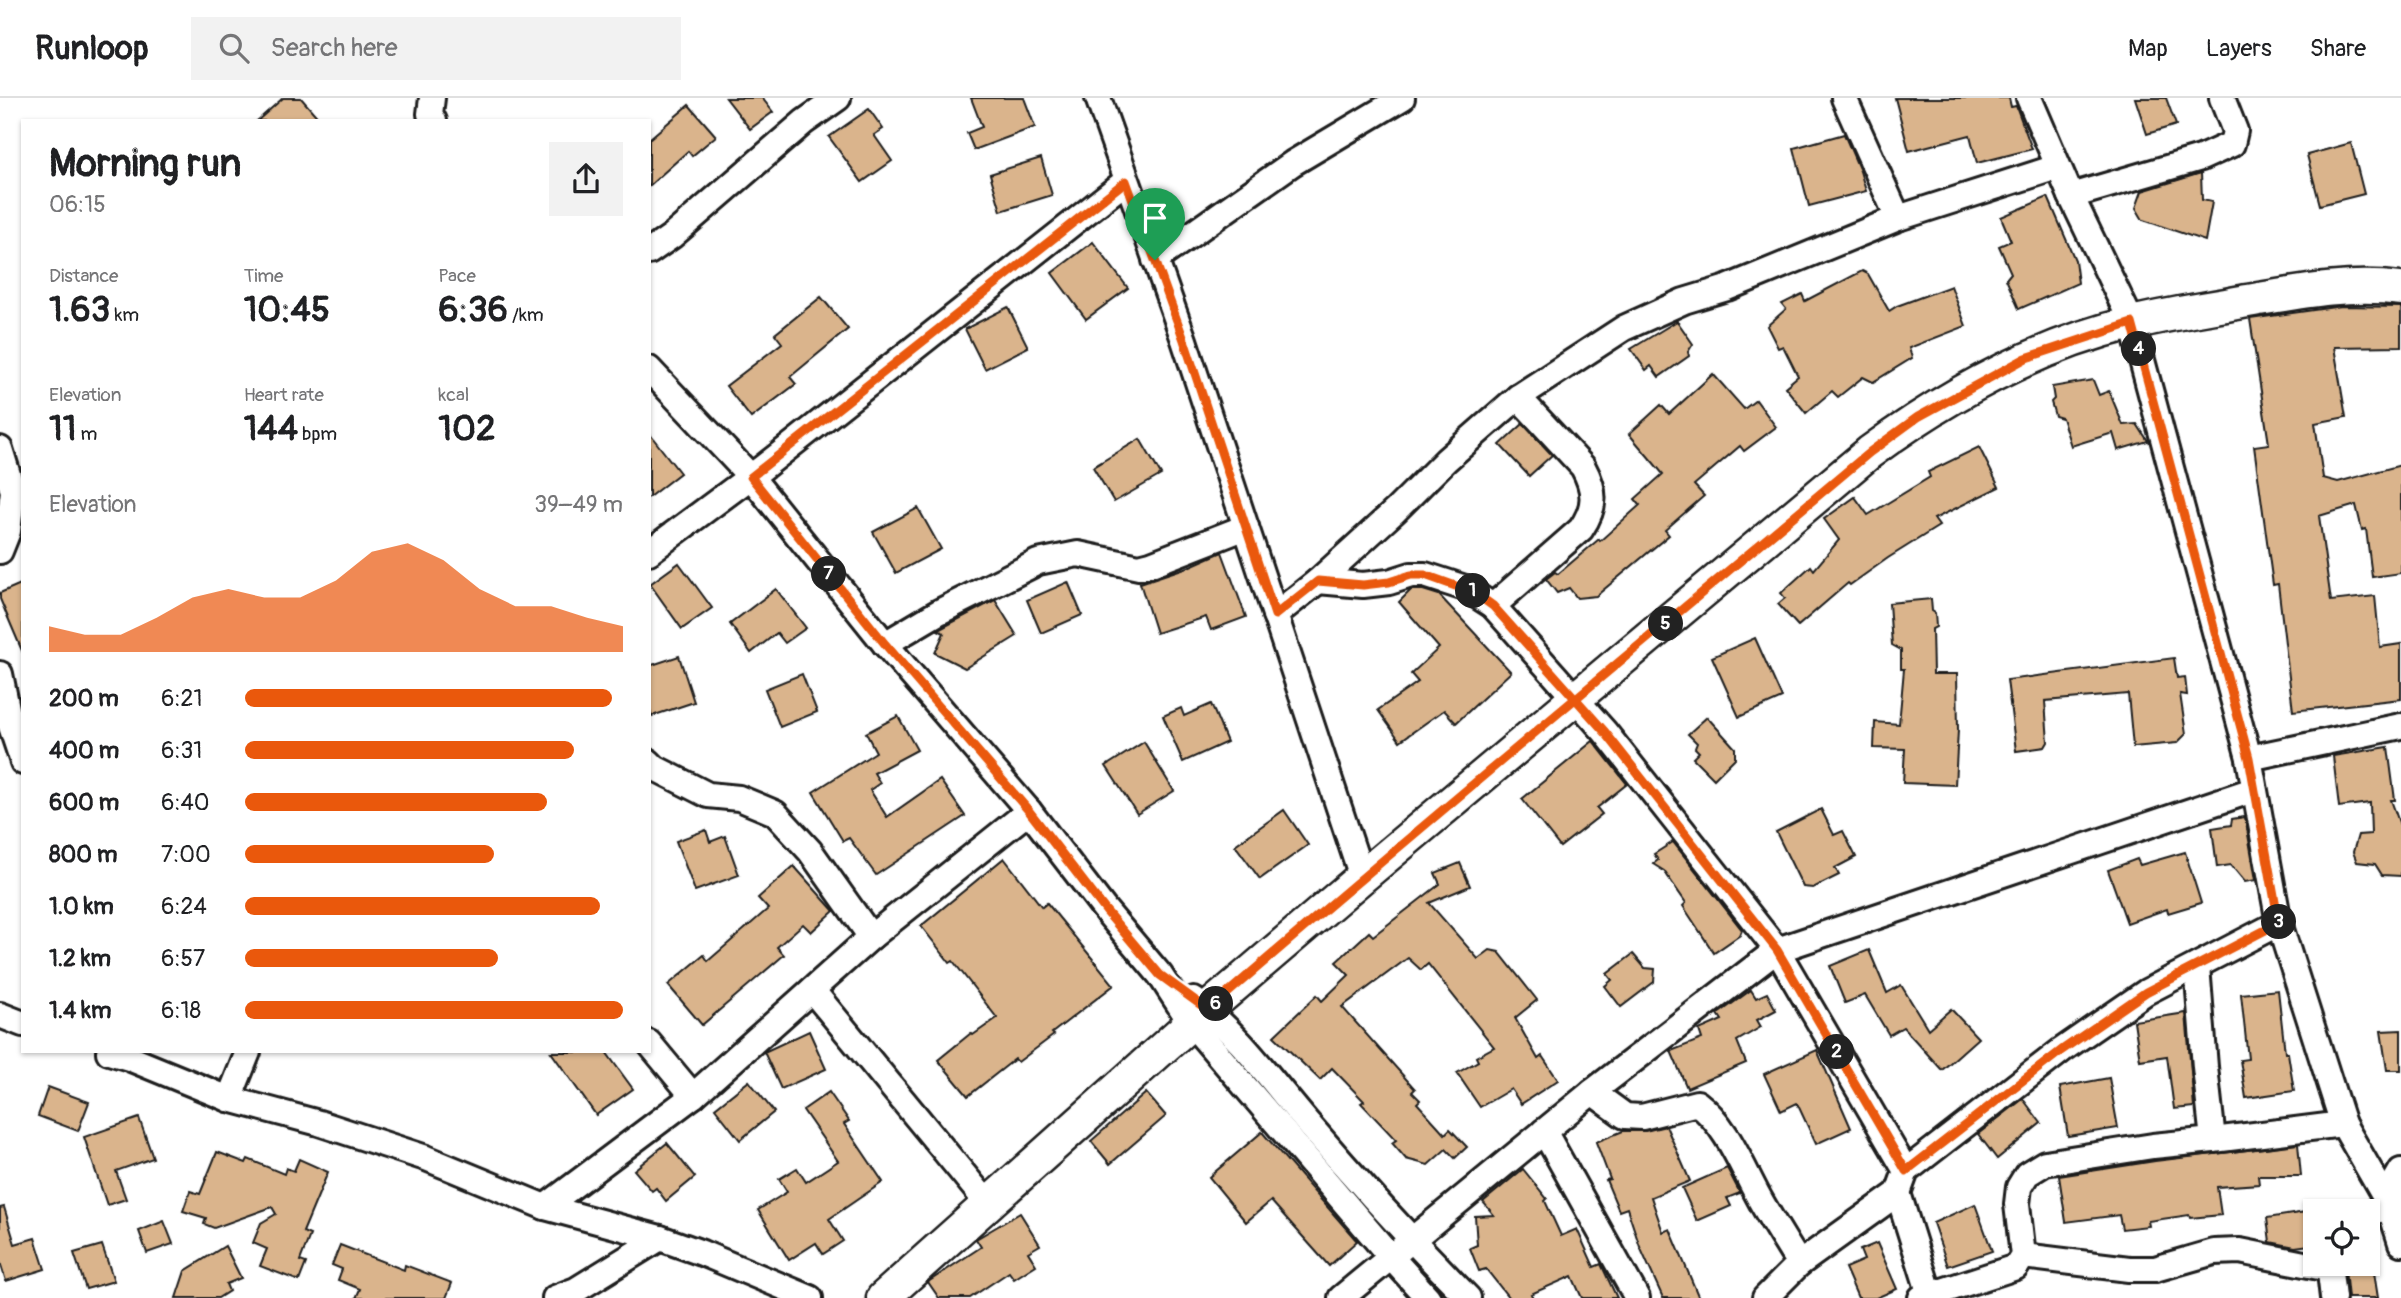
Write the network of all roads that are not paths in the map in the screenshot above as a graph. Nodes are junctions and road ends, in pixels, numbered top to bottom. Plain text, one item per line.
1 (432, 98) edge
2 (838, 98) edge
3 (1098, 98) edge
4 (1402, 98) edge
5 (1844, 98) edge
6 (2029, 98) edge
7 (2222, 98) edge
8 (433, 119) edge
9 (2057, 167) junction
10 (1126, 181) junction
11 (2071, 197) junction
12 (1898, 218) junction
13 (651, 251) edge
14 (1155, 260) junction
15 (2401, 289) edge
16 (2132, 323) junction
17 (651, 371) edge
18 (1518, 397) junction
19 (0, 449) edge
20 (751, 477) junction
21 (1246, 527) junction
22 (0, 551) edge
23 (651, 551) edge
24 (1318, 581) junction
25 (1493, 606) junction
26 (1275, 615) junction
27 (885, 644) junction
28 (0, 674) edge
29 (1577, 698) junction
30 (2401, 726) edge
31 (21, 756) edge
32 (2249, 758) junction
33 (651, 764) edge
34 (2253, 790) junction
35 (1029, 811) junction
36 (1362, 877) junction
37 (2279, 923) junction
38 (871, 937) junction
39 (1777, 950) junction
40 (2197, 966) junction
41 (812, 990) junction
42 (0, 1015) edge
43 (1199, 1017) junction
44 (21, 1023) edge
45 (651, 1045) edge
46 (112, 1053) edge
47 (248, 1053) edge
48 (1592, 1092) junction
49 (692, 1096) junction
50 (229, 1099) junction
51 (2343, 1124) junction
52 (1544, 1131) junction
53 (2213, 1140) junction
54 (2401, 1171) edge
55 (1902, 1182) junction
56 (2374, 1199) edge
57 (989, 1205) junction
58 (545, 1207) junction
59 (2380, 1208) edge
60 (2380, 1212) edge
61 (660, 1238) junction
62 (1410, 1240) junction
63 (2401, 1243) edge
64 (1390, 1256) junction
65 (2023, 1256) junction
66 (2303, 1262) edge
67 (1799, 1264) junction
68 (2330, 1276) edge
69 (1928, 1297) edge
70 (555, 1298) edge
71 (810, 1298) edge
72 (883, 1298) edge
73 (1341, 1298) edge
74 (1428, 1298) edge
75 (1468, 1298) edge
76 (1637, 1298) edge
77 (1765, 1298) edge
78 (2333, 1298) edge

1 - 8 street
2 - 13 street
3 - 10 street
4 - 14 street
5 - 12 street
6 - 9 street
7 - 11 street
9 - 11 street
9 - 12 street
10 - 14 street
10 - 20 street
11 - 16 street
12 - 18 street
14 - 21 street
15 - 16 main road
16 - 29 main road
16 - 32 street
17 - 20 street
18 - 24 street
18 - 25 street
19 - 22 street
20 - 23 street
20 - 27 street
21 - 26 street
21 - 27 street
24 - 25 street
24 - 26 street
25 - 29 street
26 - 36 street
27 - 35 street
28 - 31 street
29 - 36 main road
29 - 39 street
30 - 32 street
32 - 34 street
33 - 38 street
34 - 37 street
34 - 39 street
35 - 38 street
35 - 43 street
36 - 43 main road
37 - 40 street
37 - 51 street
38 - 41 street
39 - 48 street
39 - 55 street
40 - 53 street
40 - 55 street
41 - 49 street
41 - 57 street
42 - 44 street
43 - 57 main road
43 - 62 street
43 - 64 street
45 - 49 street
46 - 50 street
47 - 50 street
48 - 52 street
48 - 67 street
49 - 58 street
50 - 58 street
51 - 53 street
51 - 56 street
52 - 62 street
52 - 76 street
53 - 65 street
54 - 59 street
55 - 67 street
55 - 69 street
57 - 72 main road
58 - 61 street
60 - 63 street
61 - 70 street
61 - 71 street
62 - 64 street
62 - 75 street
64 - 73 street
64 - 74 street
65 - 66 street
65 - 69 street
67 - 77 street
68 - 78 street

